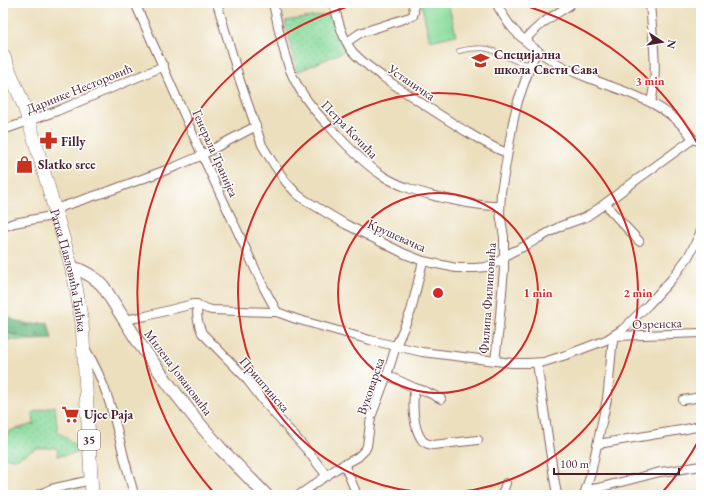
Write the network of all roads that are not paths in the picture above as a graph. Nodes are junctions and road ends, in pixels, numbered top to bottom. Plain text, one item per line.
1 (135, 3) edge
2 (217, 3) edge
3 (273, 3) edge
4 (334, 3) edge
5 (413, 3) edge
6 (496, 3) edge
7 (650, 3) edge
8 (570, 5) dead end
9 (525, 40) junction
10 (347, 42) junction
11 (537, 50) junction
12 (459, 51) dead end
13 (3, 55) edge
14 (531, 64) junction
15 (164, 66) junction
16 (651, 102) junction
17 (29, 121) junction
18 (256, 126) junction
19 (3, 130) edge
20 (693, 139) junction
21 (701, 142) edge
22 (508, 153) junction
23 (202, 155) junction
24 (606, 204) junction
25 (500, 206) junction
26 (56, 212) junction
27 (3, 227) edge
28 (701, 231) edge
29 (639, 241) dead end
30 (504, 258) junction
31 (423, 261) junction
32 (72, 267) junction
33 (197, 304) junction
34 (277, 312) junction
35 (124, 320) junction
36 (701, 333) edge
37 (614, 336) junction
38 (83, 346) junction
39 (396, 346) junction
40 (495, 361) junction
41 (537, 363) junction
42 (387, 374) junction
43 (415, 388) junction
44 (701, 397) edge
45 (441, 399) dead end
46 (683, 400) dead end
47 (701, 426) edge
48 (478, 440) dead end
49 (598, 444) junction
50 (344, 464) junction
51 (701, 466) edge
52 (327, 476) junction
53 (91, 480) junction
54 (506, 483) dead end
55 (585, 492) edge
56 (38, 495) edge
57 (92, 495) edge
58 (134, 495) edge
59 (266, 495) edge
60 (299, 495) edge
61 (357, 495) edge
62 (502, 495) edge
63 (557, 495) edge

1 - 15 street, Генерала Транијеа
2 - 18 street, Крушевачка
3 - 25 street, Петра Кочића
4 - 10 street, Устаничка
5 - 10 street
6 - 9 street
7 - 16 street
8 - 9 street
9 - 11 street
10 - 22 street, Устаничка
11 - 14 street, Филипа Филиповића
11 - 16 street
12 - 14 lane
13 - 17 main road, Ратка Павловића Ћићка / 35
14 - 22 street, Филипа Филиповића
15 - 17 street, Даринке Несторовић
15 - 23 street, Генерала Транијеа
16 - 20 street
17 - 19 street, Даринке Несторовић
17 - 26 main road, Ратка Павловића Ћићка / 35
18 - 23 street
18 - 31 street, Крушевачка
20 - 21 street
20 - 24 street, Крушевачка
22 - 25 street, Филипа Филиповића
23 - 26 street
23 - 34 street, Генерала Транијеа
24 - 29 street
24 - 30 street, Крушевачка
25 - 30 street, Филипа Филиповића
26 - 27 street
26 - 32 main road, Ратка Павловића Ћићка / 35
28 - 37 street
30 - 31 street, Крушевачка
30 - 40 street, Филипа Филиповића
31 - 39 street, Вуковарска
32 - 35 main road, Милена Јовановића
32 - 38 main road, Ратка Павловића Ћићка / 35
33 - 34 street
33 - 35 street
33 - 52 street, Приштинска
34 - 39 street
35 - 59 main road, Милена Јовановића
36 - 37 street, Озренска
37 - 41 street
37 - 49 street
38 - 53 main road, Ратка Павловића Ћићка / 35
38 - 58 street
39 - 40 street
39 - 42 street, Вуковарска
40 - 41 street
41 - 63 street
42 - 43 street
42 - 50 street, Вуковарска
43 - 45 street
43 - 48 street
44 - 46 street
47 - 49 street
49 - 55 street
50 - 52 street, Вуковарска
50 - 61 street
51 - 55 street
52 - 60 street, Вуковарска
53 - 56 street
53 - 57 main road, Ратка Павловића Ћићка / 35
54 - 62 street

